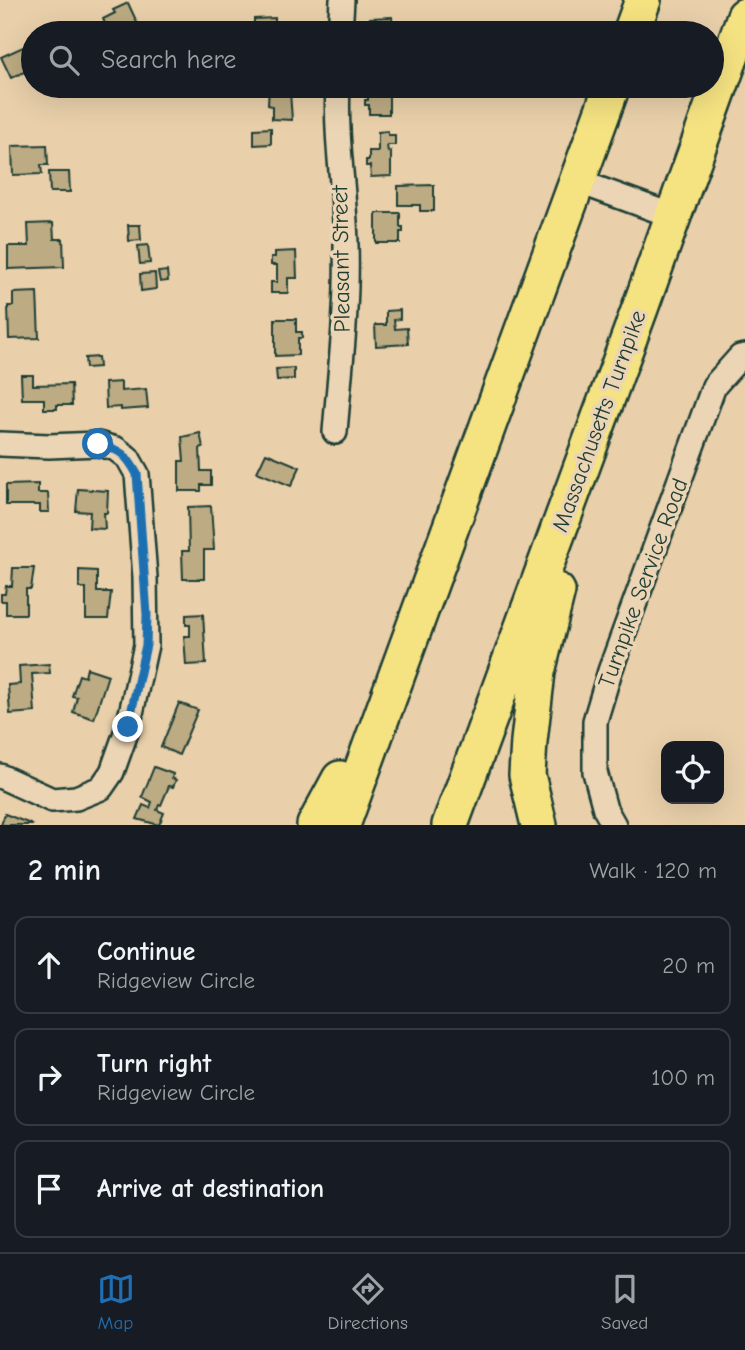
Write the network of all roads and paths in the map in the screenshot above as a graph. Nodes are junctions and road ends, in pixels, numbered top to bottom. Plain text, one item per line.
1 (342, 0) edge
2 (643, 0) edge
3 (745, 16) edge
4 (341, 21) edge
5 (635, 21) edge
6 (724, 74) edge
7 (338, 98) edge
8 (608, 98) edge
9 (715, 98) edge
10 (578, 181) junction
11 (673, 216) junction
12 (639, 311) junction
13 (745, 356) edge
14 (335, 432) dead end
15 (0, 444) edge
16 (429, 584) junction
17 (0, 776) edge
18 (315, 825) edge
19 (342, 825) edge
20 (450, 825) edge
21 (539, 825) edge
22 (614, 825) edge

1 - 4 street
2 - 5 highway
3 - 6 highway, Massachusetts Turnpike
7 - 14 street, Pleasant Street
8 - 10 highway
9 - 11 highway, Massachusetts Turnpike
10 - 11 street
10 - 16 highway
11 - 12 highway, Massachusetts Turnpike
12 - 20 highway, Massachusetts Turnpike
12 - 21 highway
13 - 22 street, Turnpike Service Road
15 - 17 street
16 - 18 highway
16 - 19 highway

